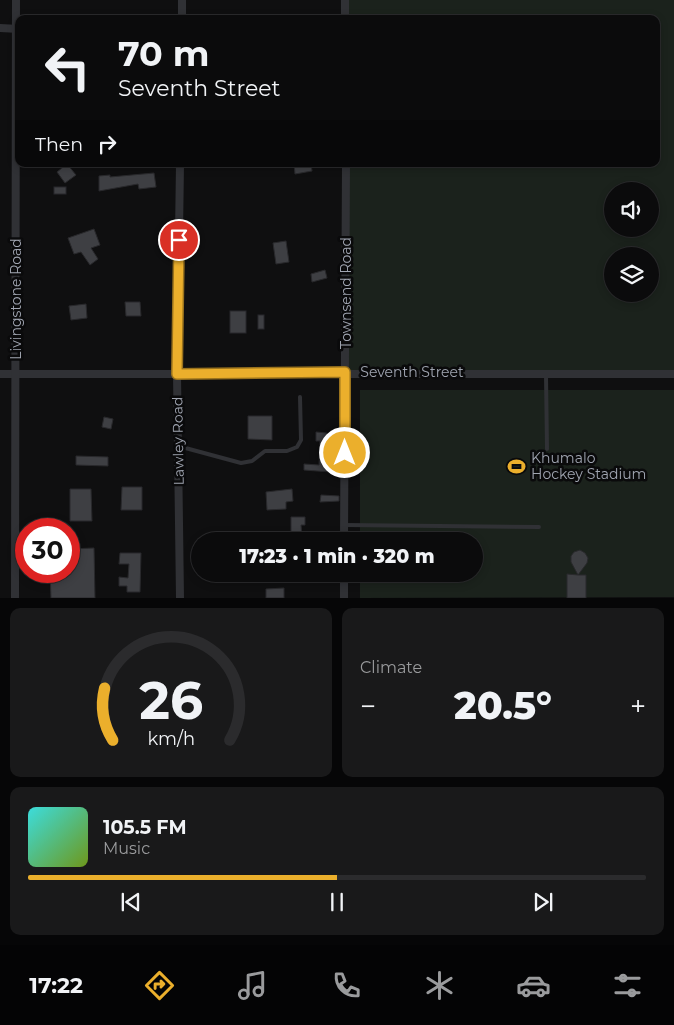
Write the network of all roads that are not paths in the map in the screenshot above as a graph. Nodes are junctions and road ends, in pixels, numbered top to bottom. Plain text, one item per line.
1 (16, 0) edge
2 (182, 0) edge
3 (345, 0) edge
4 (17, 15) edge
5 (182, 15) edge
6 (345, 15) edge
7 (0, 28) edge
8 (15, 29) edge
9 (17, 167) edge
10 (180, 167) edge
11 (346, 167) edge
12 (345, 372) junction
13 (546, 372) junction
14 (0, 374) edge
15 (16, 374) junction
16 (177, 374) junction
17 (674, 374) edge
18 (300, 396) dead end
19 (178, 446) junction
20 (547, 449) dead end
21 (344, 525) junction
22 (539, 527) dead end
23 (344, 532) edge
24 (344, 582) edge
25 (15, 598) edge
26 (180, 598) edge
27 (344, 598) edge

1 - 4 street, Livingstone Road
2 - 5 street
3 - 6 street
7 - 8 street
9 - 15 street, Livingstone Road
10 - 16 street, Lawley Road
11 - 12 street, Townsend Road
12 - 13 street, Seventh Street
12 - 16 street, Seventh Street
12 - 21 street, Townsend Road
13 - 17 street, Seventh Street
13 - 20 lane
14 - 15 street, Seventh Street
15 - 16 street, Seventh Street
15 - 25 street, Livingstone Road
16 - 19 street, Lawley Road
18 - 19 lane
19 - 26 street, Lawley Road
21 - 22 lane
21 - 23 street, Townsend Road
24 - 27 street

